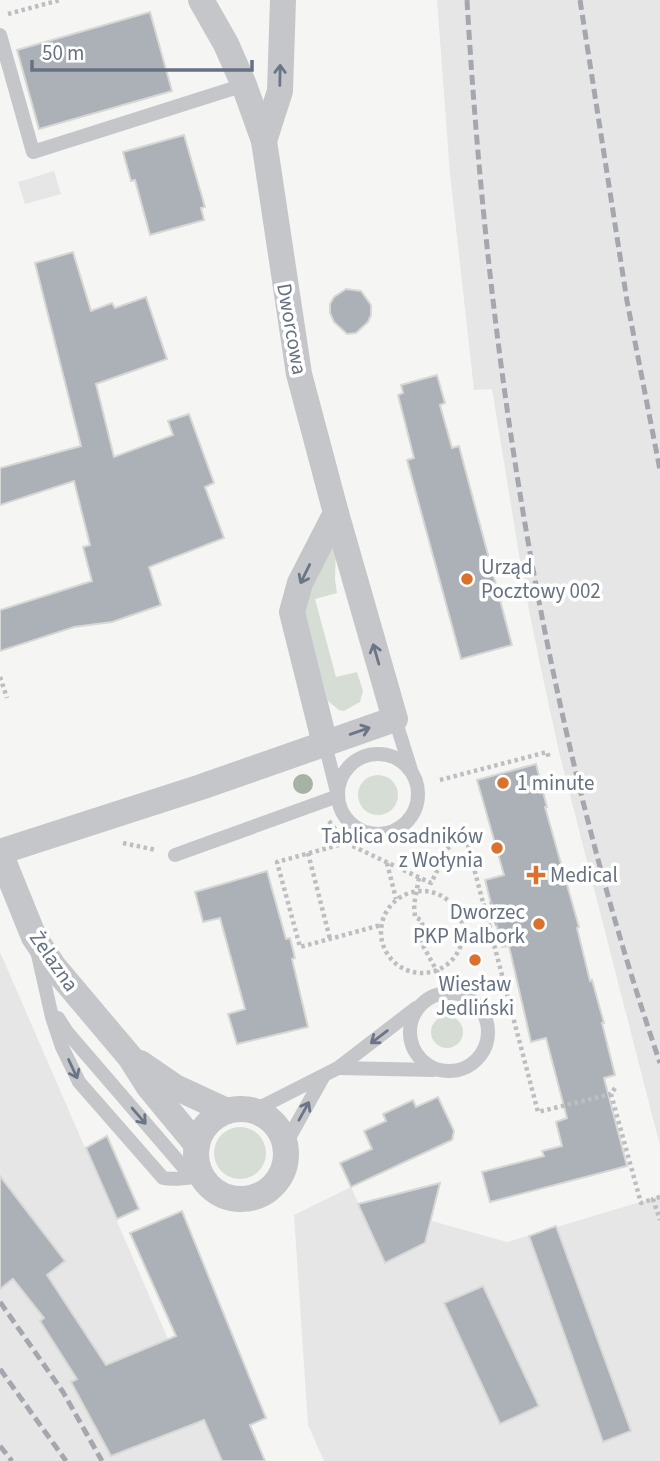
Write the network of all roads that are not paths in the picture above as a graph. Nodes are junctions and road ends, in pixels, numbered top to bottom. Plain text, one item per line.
1 (201, 0) edge
2 (283, 0) edge
3 (0, 35) edge
4 (244, 85) junction
5 (264, 141) junction
6 (336, 513) junction
7 (395, 719) junction
8 (325, 744) junction
9 (412, 775) junction
10 (338, 796) junction
11 (0, 853) edge
12 (175, 855) road end
13 (34, 937) junction
14 (419, 1005) junction
15 (50, 1006) junction
16 (130, 1056) junction
17 (338, 1068) junction
18 (435, 1070) junction
19 (323, 1077) junction
20 (227, 1111) junction
21 (253, 1111) junction
22 (197, 1145) junction
23 (285, 1145) junction
24 (197, 1176) junction

1 - 4 street, Dworcowa
5 -> 2 street, Dworcowa
3 - 4 lane
4 - 5 street, Dworcowa
5 - 6 street, Dworcowa
7 -> 6 street, Dworcowa
6 -> 8 street
8 -> 7 street
7 - 9 lane
8 - 10 lane
8 - 11 street
9 - 10 lane
9 - 10 lane
10 - 12 lane
11 - 13 street, Żelazna
13 - 15 lane
13 - 16 street, Żelazna
14 -> 17 lane, Żelazna
14 - 18 lane
14 - 18 lane, Żelazna
15 -> 24 lane
15 -> 24 lane
16 - 20 street, Żelazna
16 - 22 street, Żelazna
17 - 18 lane, Żelazna
17 - 19 lane, Żelazna
19 - 21 lane, Żelazna
23 -> 19 lane, Żelazna
20 - 21 street, Żelazna
20 - 22 street
21 - 23 street
22 - 24 street
23 - 24 street, Żelazna

